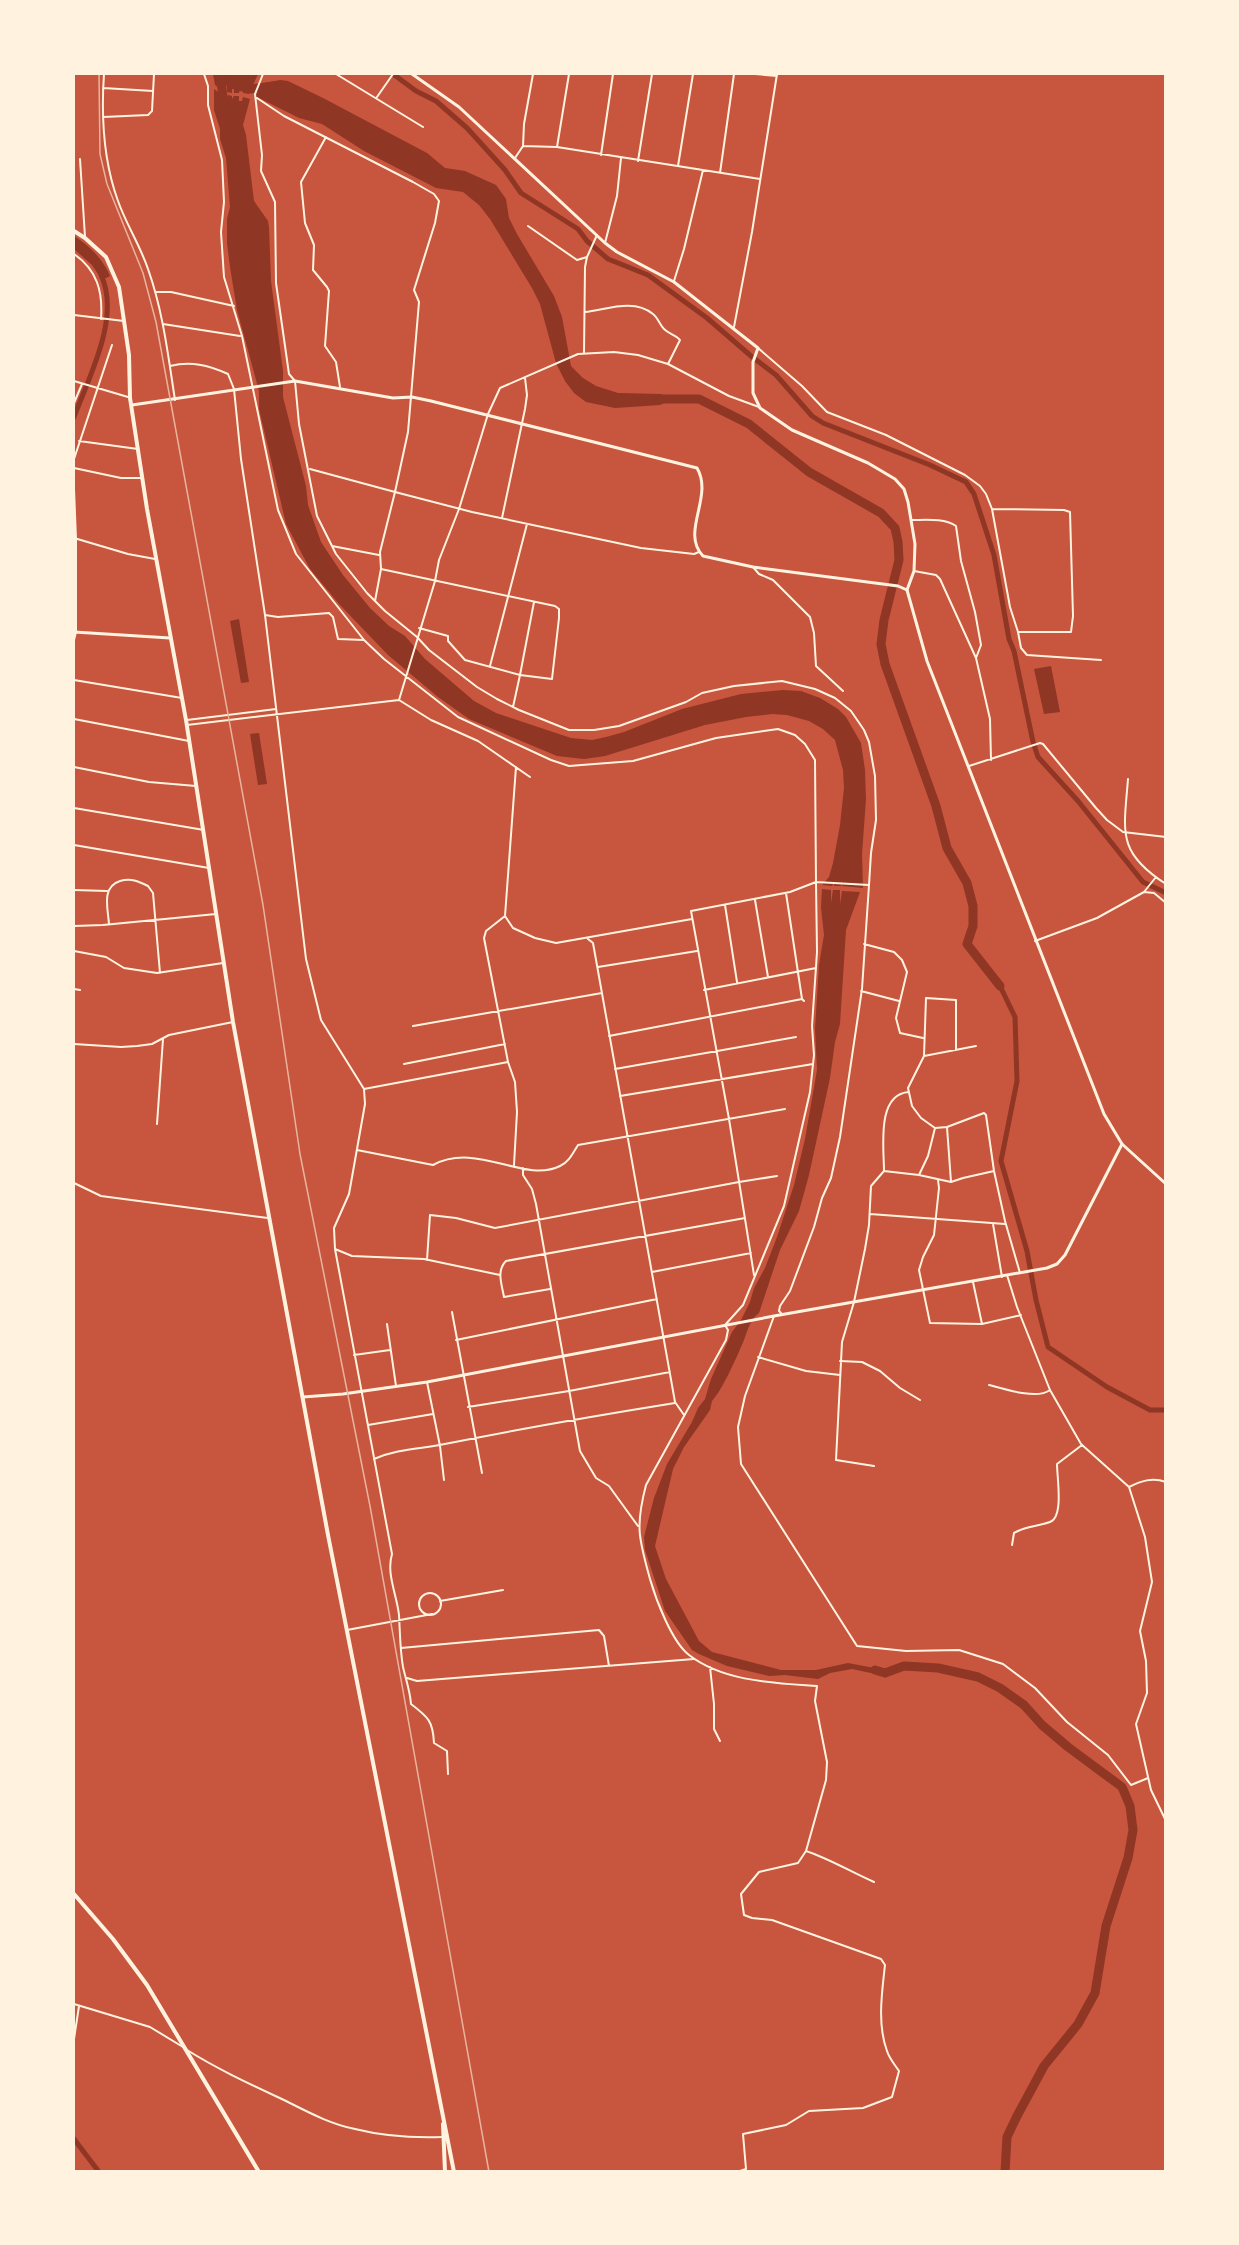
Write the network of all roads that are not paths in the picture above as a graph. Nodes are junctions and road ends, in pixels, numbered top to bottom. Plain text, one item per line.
1 (104, 74) edge
2 (154, 74) edge
3 (204, 74) edge
4 (263, 74) edge
5 (336, 74) edge
6 (393, 74) edge
7 (412, 74) edge
8 (533, 74) edge
9 (569, 74) edge
10 (613, 74) edge
11 (652, 74) edge
12 (693, 74) edge
13 (735, 74) edge
14 (755, 74) edge
15 (777, 75) edge
16 (103, 88) junction
17 (153, 91) junction
18 (256, 97) junction
19 (377, 97) junction
20 (103, 117) junction
21 (423, 127) dead end
22 (326, 137) junction
23 (523, 146) junction
24 (557, 147) junction
25 (601, 155) junction
26 (515, 158) junction
27 (621, 158) junction
28 (80, 159) dead end
29 (638, 161) junction
30 (678, 166) junction
31 (703, 170) junction
32 (720, 173) junction
33 (760, 179) junction
34 (528, 226) dead end
35 (74, 231) edge
36 (597, 235) junction
37 (86, 238) junction
38 (605, 243) junction
39 (74, 254) edge
40 (587, 257) junction
41 (674, 282) junction
42 (155, 292) junction
43 (234, 306) junction
44 (585, 312) junction
45 (74, 315) edge
46 (101, 319) junction
47 (125, 321) junction
48 (163, 324) junction
49 (734, 327) junction
50 (242, 336) junction
51 (112, 345) dead end
52 (758, 348) junction
53 (584, 353) junction
54 (668, 364) junction
55 (170, 366) junction
56 (525, 378) junction
57 (74, 381) edge
58 (292, 381) junction
59 (83, 384) junction
60 (254, 387) junction
61 (340, 387) junction
62 (97, 388) junction
63 (234, 389) junction
64 (130, 398) junction
65 (412, 398) junction
66 (174, 400) junction
67 (74, 403) edge
68 (132, 405) junction
69 (760, 408) junction
70 (488, 414) junction
71 (521, 422) junction
72 (79, 441) junction
73 (138, 449) junction
74 (74, 459) edge
75 (74, 468) edge
76 (309, 469) junction
77 (143, 478) junction
78 (74, 489) edge
79 (395, 492) junction
80 (459, 509) junction
81 (992, 509) junction
82 (502, 518) junction
83 (912, 520) junction
84 (527, 524) junction
85 (75, 539) edge
86 (332, 546) junction
87 (699, 552) junction
88 (379, 555) junction
89 (155, 559) junction
90 (753, 567) junction
91 (381, 569) junction
92 (914, 571) junction
93 (435, 581) junction
94 (907, 590) junction
95 (508, 596) junction
96 (375, 601) junction
97 (534, 602) junction
98 (265, 615) junction
99 (419, 628) junction
100 (75, 632) edge
101 (1018, 632) junction
102 (417, 637) junction
103 (172, 638) junction
104 (74, 640) edge
105 (364, 640) junction
106 (976, 658) junction
107 (1101, 660) dead end
108 (490, 666) junction
109 (406, 675) junction
110 (520, 675) junction
111 (74, 680) edge
112 (843, 691) dead end
113 (182, 698) junction
114 (399, 700) junction
115 (513, 707) junction
116 (276, 709) junction
117 (277, 715) junction
118 (74, 719) edge
119 (186, 722) junction
120 (189, 741) junction
121 (991, 760) junction
122 (968, 766) junction
123 (74, 767) edge
124 (516, 767) junction
125 (530, 777) dead end
126 (1128, 779) dead end
127 (196, 786) junction
128 (74, 808) edge
129 (204, 830) junction
130 (1124, 832) junction
131 (1166, 837) edge
132 (74, 845) edge
133 (209, 868) junction
134 (1156, 877) junction
135 (816, 882) junction
136 (1166, 884) edge
137 (869, 885) junction
138 (74, 890) edge
139 (107, 891) junction
140 (1144, 892) junction
141 (786, 893) junction
142 (755, 900) junction
143 (1166, 903) edge
144 (725, 905) junction
145 (216, 914) junction
146 (505, 916) junction
147 (692, 919) junction
148 (155, 920) junction
149 (110, 924) junction
150 (74, 926) edge
151 (588, 939) junction
152 (1035, 940) junction
153 (864, 944) junction
154 (74, 951) edge
155 (697, 951) junction
156 (223, 963) junction
157 (598, 967) junction
158 (816, 968) junction
159 (798, 970) junction
160 (160, 973) junction
161 (768, 977) junction
162 (737, 984) junction
163 (74, 988) edge
164 (80, 990) dead end
165 (704, 990) junction
166 (861, 991) junction
167 (602, 993) junction
168 (900, 1001) junction
169 (498, 1010) junction
170 (709, 1018) junction
171 (233, 1022) junction
172 (413, 1026) dead end
173 (609, 1036) junction
174 (796, 1037) dead end
175 (163, 1039) junction
176 (924, 1039) junction
177 (74, 1044) edge
178 (505, 1044) junction
179 (976, 1046) dead end
180 (956, 1050) junction
181 (716, 1052) junction
182 (924, 1056) junction
183 (508, 1062) junction
184 (404, 1064) dead end
185 (813, 1064) junction
186 (615, 1070) junction
187 (721, 1081) junction
188 (364, 1089) junction
189 (909, 1092) junction
190 (620, 1096) junction
191 (785, 1109) dead end
192 (729, 1119) junction
193 (157, 1124) dead end
194 (947, 1127) junction
195 (935, 1128) junction
196 (626, 1136) junction
197 (1122, 1144) junction
198 (357, 1150) junction
199 (513, 1166) junction
200 (523, 1168) junction
201 (884, 1171) junction
202 (994, 1172) junction
203 (919, 1175) junction
204 (777, 1176) dead end
205 (938, 1180) junction
206 (738, 1182) junction
207 (951, 1182) junction
208 (74, 1183) edge
209 (1166, 1184) edge
210 (638, 1201) junction
211 (870, 1214) junction
212 (268, 1218) junction
213 (745, 1218) junction
214 (936, 1220) junction
215 (539, 1221) junction
216 (993, 1224) junction
217 (1006, 1224) junction
218 (645, 1237) junction
219 (336, 1249) junction
220 (751, 1253) junction
221 (545, 1255) junction
222 (427, 1260) junction
223 (652, 1272) junction
224 (1020, 1274) junction
225 (500, 1275) junction
226 (1007, 1275) junction
227 (755, 1277) junction
228 (1002, 1277) junction
229 (974, 1282) junction
230 (551, 1289) junction
231 (922, 1291) junction
232 (657, 1299) junction
233 (854, 1302) junction
234 (452, 1312) dead end
235 (783, 1315) junction
236 (774, 1316) junction
237 (1021, 1316) junction
238 (556, 1320) junction
239 (387, 1324) dead end
240 (982, 1324) junction
241 (725, 1325) junction
242 (664, 1337) junction
243 (456, 1340) junction
244 (390, 1350) junction
245 (354, 1355) junction
246 (562, 1356) junction
247 (758, 1357) junction
248 (840, 1361) junction
249 (670, 1372) junction
250 (462, 1375) junction
251 (840, 1375) junction
252 (427, 1382) junction
253 (989, 1385) dead end
254 (396, 1386) junction
255 (1050, 1390) junction
256 (361, 1391) junction
257 (569, 1391) junction
258 (303, 1396) junction
259 (920, 1400) dead end
260 (675, 1402) junction
261 (468, 1407) junction
262 (433, 1414) junction
263 (685, 1416) junction
264 (574, 1419) junction
265 (368, 1425) junction
266 (474, 1438) junction
267 (1082, 1445) junction
268 (440, 1446) junction
269 (374, 1459) junction
270 (874, 1466) dead end
271 (482, 1473) dead end
272 (444, 1480) dead end
273 (1166, 1482) edge
274 (1129, 1487) junction
275 (638, 1526) junction
276 (1012, 1545) dead end
277 (503, 1590) dead end
278 (440, 1601) junction
279 (432, 1614) junction
280 (399, 1620) junction
281 (347, 1630) junction
282 (400, 1648) junction
283 (695, 1659) junction
284 (609, 1666) junction
285 (710, 1667) junction
286 (407, 1678) junction
287 (720, 1741) dead end
288 (448, 1774) dead end
289 (1148, 1778) junction
290 (1166, 1821) edge
291 (806, 1851) junction
292 (874, 1882) dead end
293 (74, 1894) edge
294 (74, 2004) edge
295 (80, 2006) junction
296 (74, 2038) edge
297 (188, 2051) junction
298 (446, 2137) junction
299 (259, 2172) edge
300 (445, 2172) edge
301 (454, 2172) edge
302 (737, 2172) edge

1 - 16 street
2 - 17 street
3 - 43 street
4 - 18 street
5 - 19 street
6 - 19 street
7 - 26 street
8 - 23 street
9 - 24 street
10 - 25 street
11 - 29 street
12 - 30 street
13 - 32 street
14 - 15 street
15 - 33 street
16 - 17 street
16 - 20 street
17 - 20 street
18 - 22 street
18 - 58 street
19 - 21 street
20 - 42 street
22 - 61 street
22 - 65 street
23 - 24 street
23 - 26 street
24 - 25 street
25 - 27 street
26 - 36 street
27 - 29 street
27 - 38 street
28 - 37 street
29 - 30 street
30 - 31 street
31 - 32 street
31 - 41 street
32 - 33 street
33 - 49 street
34 - 40 street
35 - 37 main road
36 - 38 street
36 - 40 street
37 - 47 main road
38 - 41 street
39 - 46 street
40 - 44 street
41 - 49 street
42 - 43 street
42 - 48 street
43 - 50 street
44 - 53 street
44 - 54 street
45 - 46 street
46 - 47 street
47 - 64 main road
48 - 50 street
48 - 55 street
49 - 52 street
50 - 60 street
51 - 62 street
52 - 69 street
52 - 81 street
53 - 54 street
53 - 56 street
54 - 69 street
55 - 63 street
55 - 66 street
56 - 70 street
56 - 71 street
57 - 59 street
58 - 60 street
58 - 61 street
58 - 76 street
59 - 62 street
59 - 67 street
60 - 63 street
60 - 105 street
61 - 65 street
62 - 64 street
62 - 72 street
63 - 66 street
63 - 98 street
64 - 68 main road
65 - 70 street
65 - 79 street
66 - 68 street
68 - 73 main road
69 - 83 street
70 - 71 street
70 - 80 street
71 - 82 street
71 - 87 street
72 - 73 street
72 - 74 street
73 - 77 main road
75 - 77 street
76 - 79 street
76 - 86 street
77 - 89 main road
78 - 85 street
79 - 80 street
79 - 88 street
80 - 82 street
80 - 93 street
81 - 101 street
81 - 101 street
82 - 84 street
83 - 92 street
83 - 106 street
84 - 87 street
84 - 95 street
85 - 89 street
85 - 100 street
86 - 88 street
86 - 96 street
87 - 90 street
88 - 91 street
89 - 103 main road
90 - 94 street
90 - 112 street
91 - 93 street
91 - 96 street
92 - 94 street
92 - 106 street
93 - 95 street
93 - 99 street
94 - 122 street
95 - 97 street
95 - 108 street
96 - 102 street
97 - 110 street
97 - 110 street
98 - 105 street
98 - 116 street
99 - 102 street
99 - 108 street
100 - 103 street
100 - 104 street
101 - 107 street
102 - 109 street
102 - 115 street
103 - 113 main road
105 - 109 street
106 - 121 street
108 - 110 street
109 - 114 street
109 - 135 street
110 - 115 street
111 - 113 street
113 - 119 main road
114 - 117 street
114 - 124 street
115 - 137 street
116 - 117 street
116 - 119 street
117 - 119 street
117 - 188 street
118 - 120 street
119 - 120 main road
120 - 127 main road
121 - 122 street
121 - 130 street
122 - 152 street
123 - 127 street
124 - 125 street
124 - 146 street
126 - 130 street
127 - 129 main road
128 - 129 street
129 - 133 main road
130 - 131 street
130 - 134 street
132 - 133 street
133 - 145 main road
134 - 136 street
134 - 140 street
135 - 137 street
135 - 141 street
135 - 158 street
137 - 153 street
138 - 139 street
139 - 148 street
139 - 149 street
140 - 143 street
140 - 152 street
141 - 142 street
141 - 159 street
142 - 144 street
142 - 161 street
144 - 147 street
144 - 162 street
145 - 148 street
145 - 156 main road
146 - 151 street
146 - 169 street
147 - 151 street
147 - 155 street
148 - 149 street
148 - 160 street
149 - 150 street
151 - 157 street
152 - 197 street
153 - 166 street
153 - 168 street
154 - 160 street
155 - 157 street
155 - 165 street
156 - 160 street
156 - 171 main road
157 - 167 street
158 - 159 street
158 - 185 street
159 - 161 street
159 - 170 street
161 - 162 street
162 - 165 street
163 - 164 street
165 - 170 street
166 - 168 street
166 - 235 street
167 - 169 street
167 - 173 street
168 - 176 street
169 - 172 street
169 - 178 street
170 - 173 street
170 - 181 street
171 - 175 street
171 - 212 main road
173 - 186 street
174 - 181 street
175 - 177 street
175 - 193 street
176 - 180 street
176 - 182 street
178 - 183 street
178 - 184 street
179 - 180 street
180 - 182 street
181 - 186 street
181 - 187 street
182 - 189 street
183 - 188 street
183 - 199 street
185 - 187 street
185 - 227 street
186 - 190 street
187 - 190 street
187 - 192 street
188 - 198 street
189 - 195 street
189 - 201 street
190 - 196 street
191 - 192 street
192 - 196 street
192 - 206 street
194 - 195 street
194 - 202 street
194 - 207 street
195 - 203 street
196 - 200 street
196 - 210 street
197 - 209 street
197 - 224 street
198 - 199 street
198 - 219 street
199 - 200 street
200 - 215 street
201 - 203 street
201 - 211 street
202 - 207 street
202 - 217 street
203 - 205 street
204 - 206 street
205 - 207 street
205 - 214 street
206 - 210 street
206 - 213 street
208 - 212 street
210 - 215 street
210 - 218 street
211 - 214 street
211 - 233 street
212 - 258 main road
213 - 218 street
213 - 220 street
214 - 216 street
214 - 231 street
215 - 221 street
215 - 222 street
216 - 217 street
216 - 228 street
217 - 224 street
218 - 221 street
218 - 223 street
219 - 222 street
219 - 245 street
220 - 223 street
220 - 227 street
221 - 225 street
221 - 230 street
222 - 225 street
223 - 232 street
224 - 226 street
225 - 230 street
226 - 228 street
226 - 237 street
227 - 241 street
228 - 229 street
229 - 231 street
229 - 240 street
230 - 238 street
231 - 233 street
231 - 240 street
232 - 238 street
232 - 242 street
233 - 235 street
233 - 248 street
234 - 243 street
235 - 236 street
236 - 241 street
236 - 247 street
237 - 240 street
237 - 255 street
238 - 243 street
238 - 246 street
239 - 244 street
241 - 242 street
241 - 263 street
242 - 246 street
242 - 249 street
243 - 250 street
244 - 245 street
244 - 254 street
245 - 256 street
246 - 250 street
246 - 257 street
247 - 251 street
247 - 289 street
248 - 251 street
248 - 259 street
249 - 257 street
249 - 260 street
250 - 252 street
250 - 261 street
251 - 270 street
252 - 254 street
252 - 262 street
253 - 255 street
254 - 256 street
255 - 267 street
256 - 258 street
256 - 265 street
257 - 261 street
257 - 264 street
258 - 281 main road
260 - 263 street
260 - 264 street
261 - 266 street
262 - 265 street
262 - 268 street
263 - 275 street
264 - 266 street
264 - 275 street
265 - 269 street
266 - 268 street
266 - 271 street
267 - 274 street
267 - 276 street
268 - 269 street
268 - 272 street
269 - 280 street
273 - 274 street
274 - 289 street
275 - 283 street
277 - 278 street
278 - 279 street
278 - 279 street
279 - 280 street
280 - 281 street
280 - 282 street
281 - 298 main road
282 - 284 street
282 - 286 street
283 - 284 street
283 - 285 street
284 - 286 street
285 - 287 street
285 - 291 street
286 - 288 street
289 - 290 street
291 - 292 street
291 - 302 street
293 - 297 main road
294 - 295 street
295 - 296 street
295 - 297 street
297 - 298 street
297 - 299 main road
298 - 300 main road
298 - 301 main road

